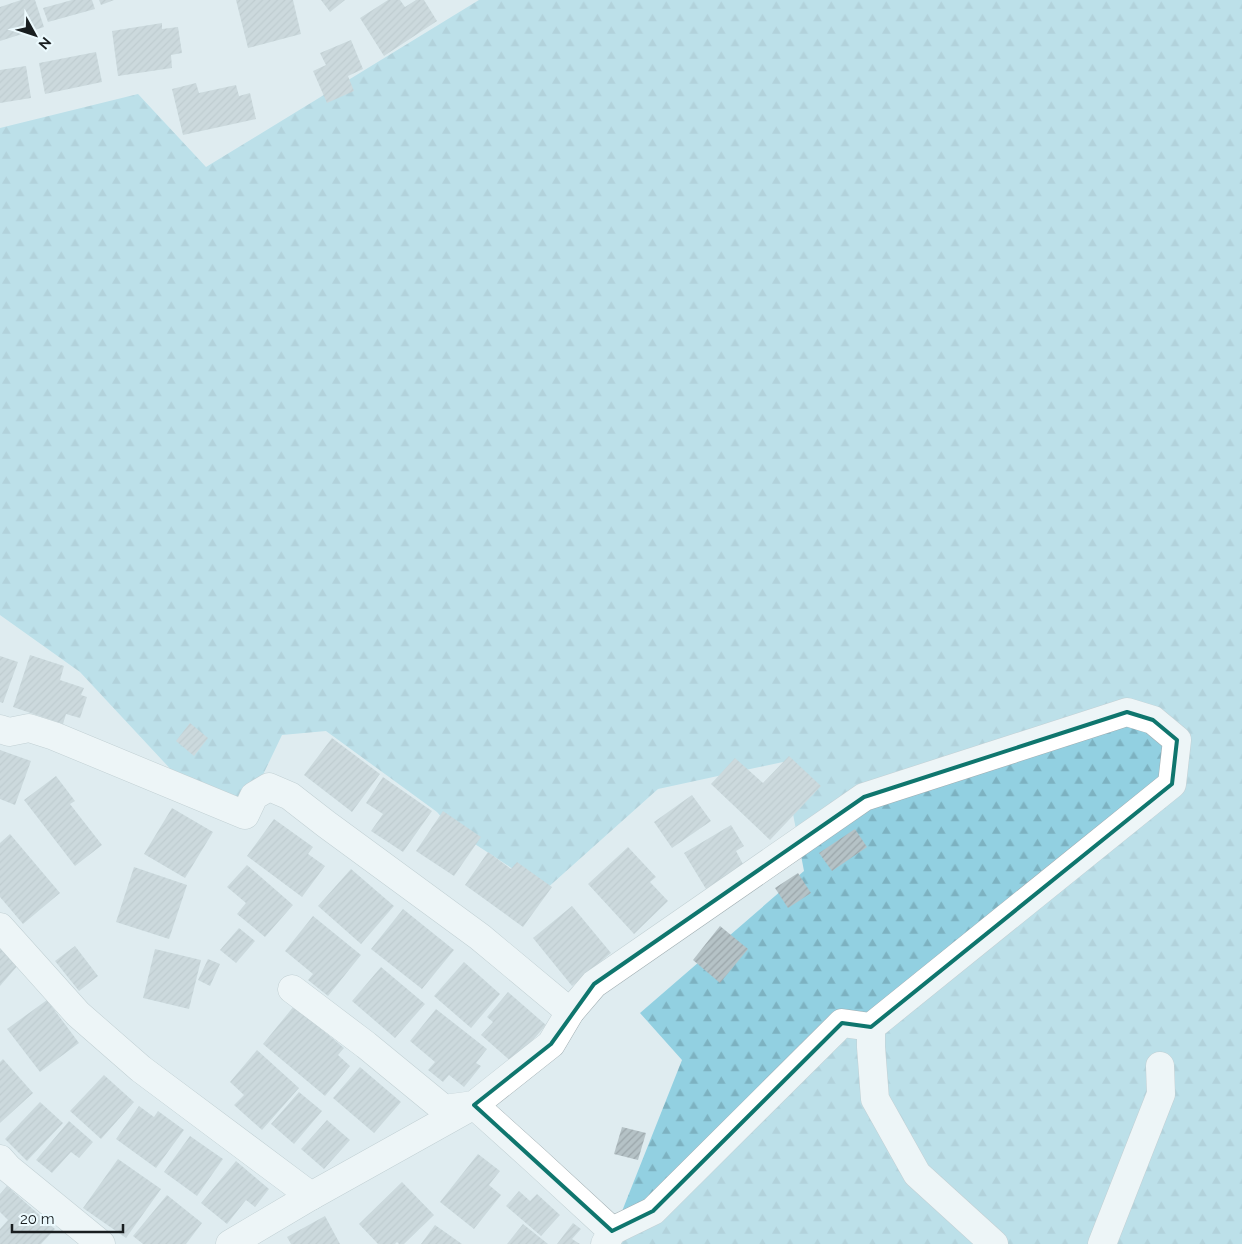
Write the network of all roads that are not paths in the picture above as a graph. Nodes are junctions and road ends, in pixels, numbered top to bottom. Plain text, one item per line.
1 (0, 729) edge
2 (0, 927) edge
3 (292, 989) dead end
4 (570, 1012) junction
5 (871, 1027) junction
6 (1160, 1066) dead end
7 (474, 1105) junction
8 (0, 1159) edge
9 (311, 1196) junction
10 (609, 1237) edge
11 (100, 1244) edge
12 (230, 1244) edge
13 (994, 1244) edge
14 (1102, 1244) edge

1 - 4 street
2 - 9 street
3 - 7 street
4 - 5 street
4 - 7 street
5 - 10 street
5 - 13 street
6 - 14 street
7 - 9 street
7 - 10 street
8 - 11 street
9 - 12 street

